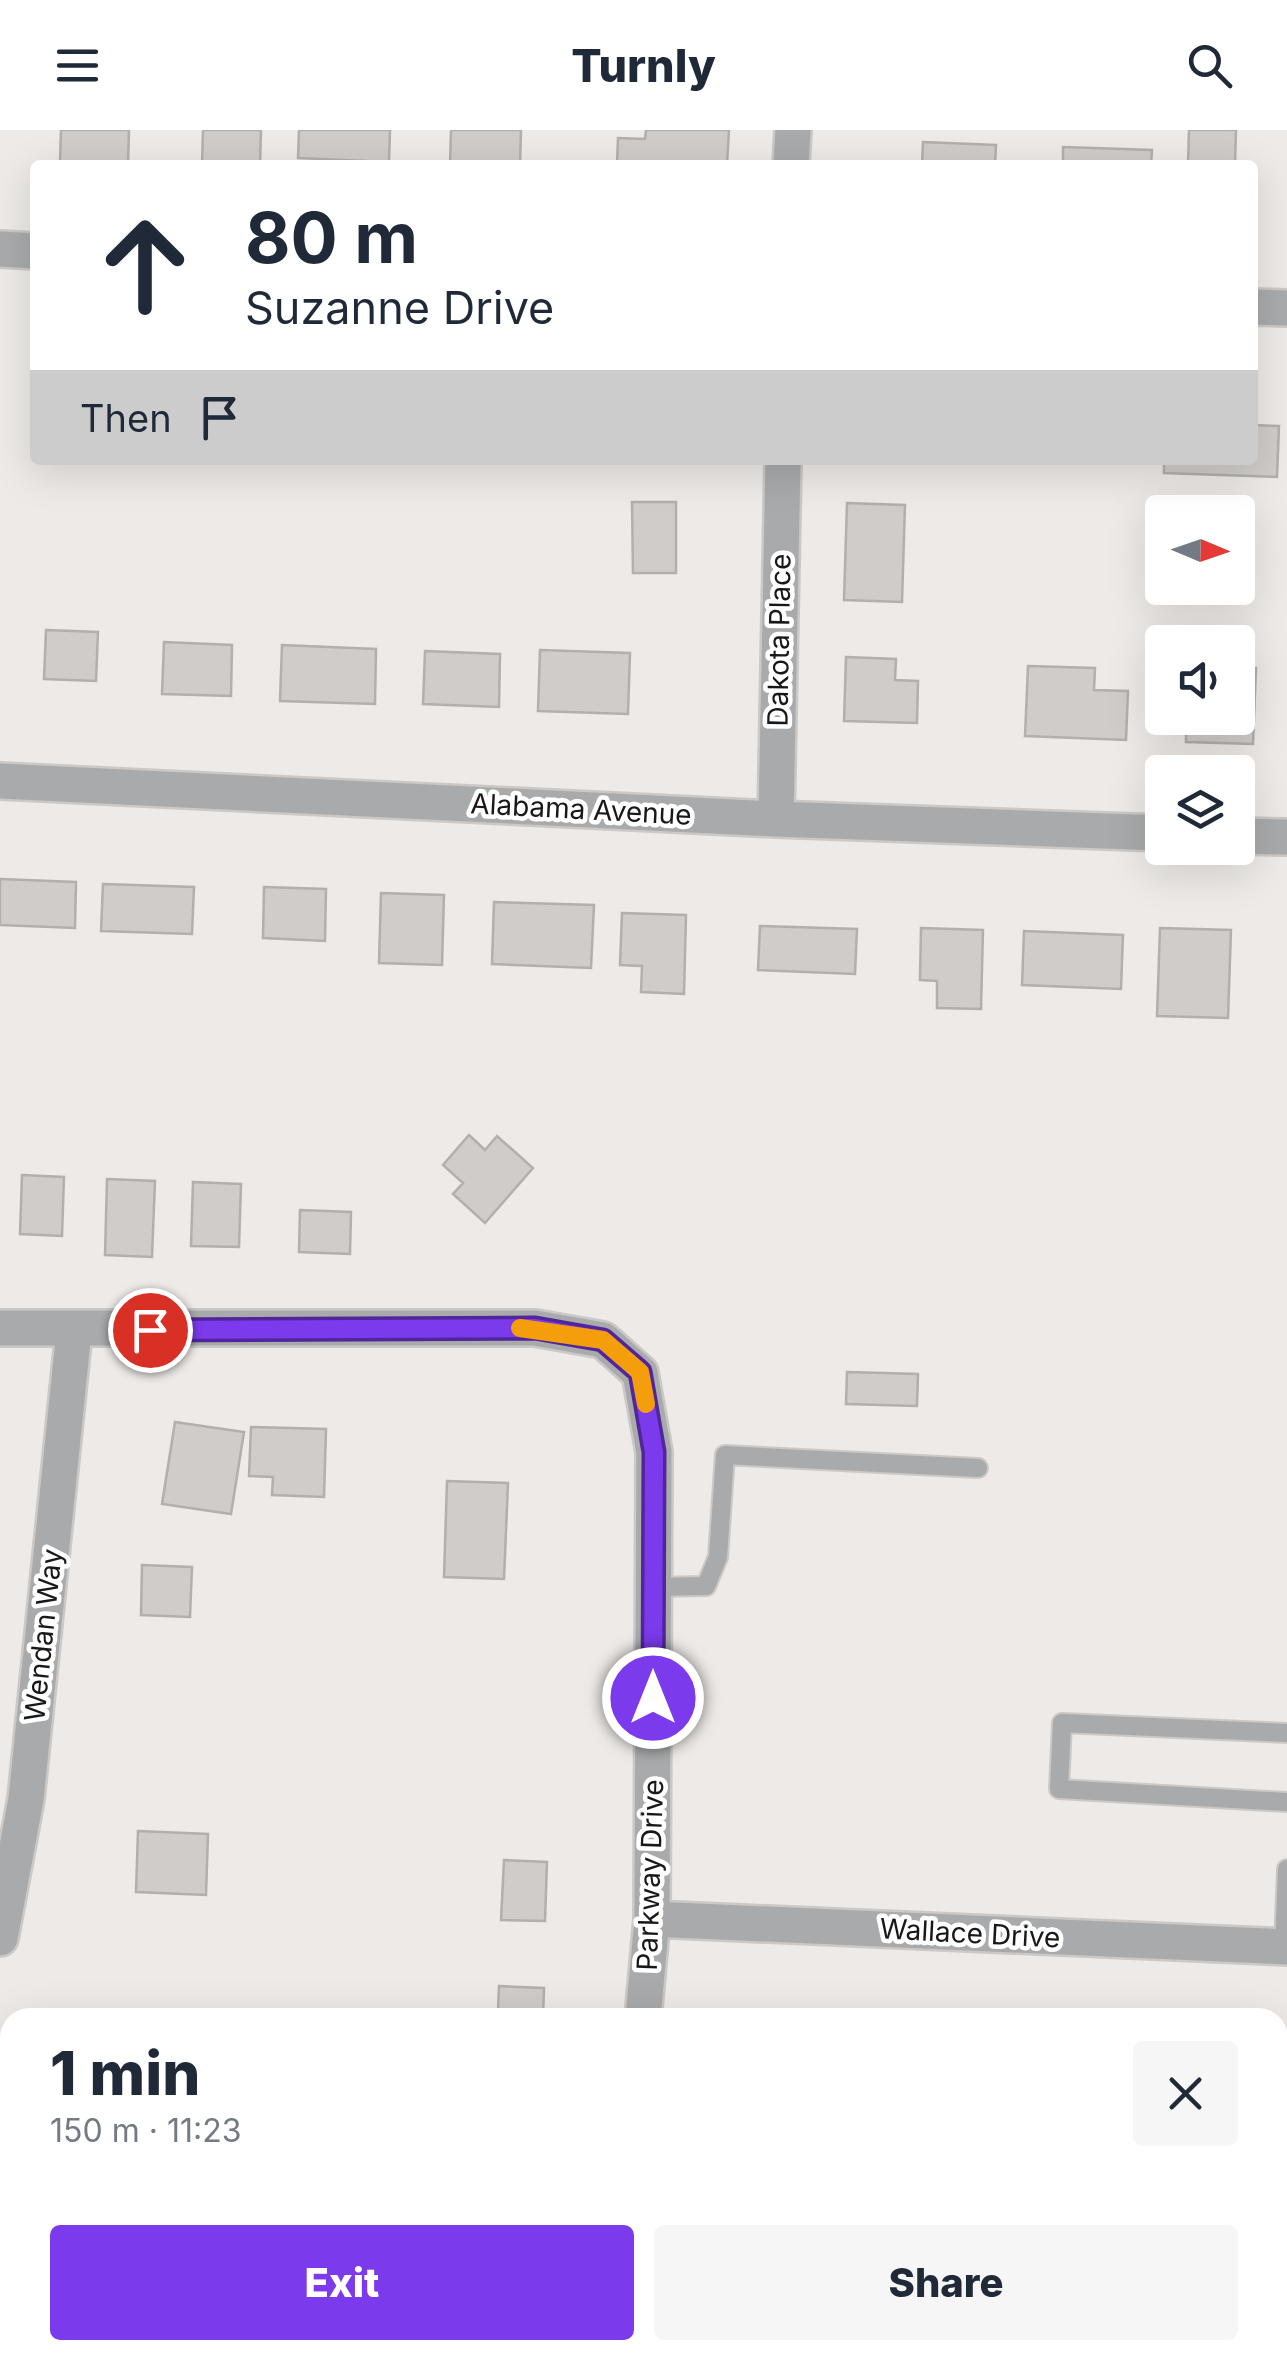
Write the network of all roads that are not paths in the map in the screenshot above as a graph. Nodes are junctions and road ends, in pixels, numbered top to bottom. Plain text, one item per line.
1 (793, 130) edge
2 (792, 160) edge
3 (0, 249) edge
4 (30, 251) edge
5 (1258, 308) edge
6 (1287, 308) edge
7 (782, 465) edge
8 (0, 781) edge
9 (776, 819) junction
10 (1145, 832) edge
11 (1255, 836) edge
12 (1287, 837) edge
13 (0, 1328) edge
14 (74, 1330) junction
15 (978, 1468) dead end
16 (654, 1587) junction
17 (1287, 1733) edge
18 (1287, 1802) edge
19 (1287, 1869) edge
20 (652, 1919) junction
21 (0, 1938) edge
22 (1285, 1947) edge
23 (644, 2008) edge

1 - 2 street
3 - 4 street
5 - 6 street
7 - 9 street, Dakota Place
8 - 9 street, Alabama Avenue
9 - 10 street, Alabama Avenue
11 - 12 street
13 - 14 street, Parkway Drive
14 - 16 street, Parkway Drive
14 - 21 street, Wendan Way
15 - 16 lane
16 - 20 street, Parkway Drive
17 - 18 lane
19 - 22 lane
20 - 22 street, Wallace Drive
20 - 23 street, Parkway Drive

